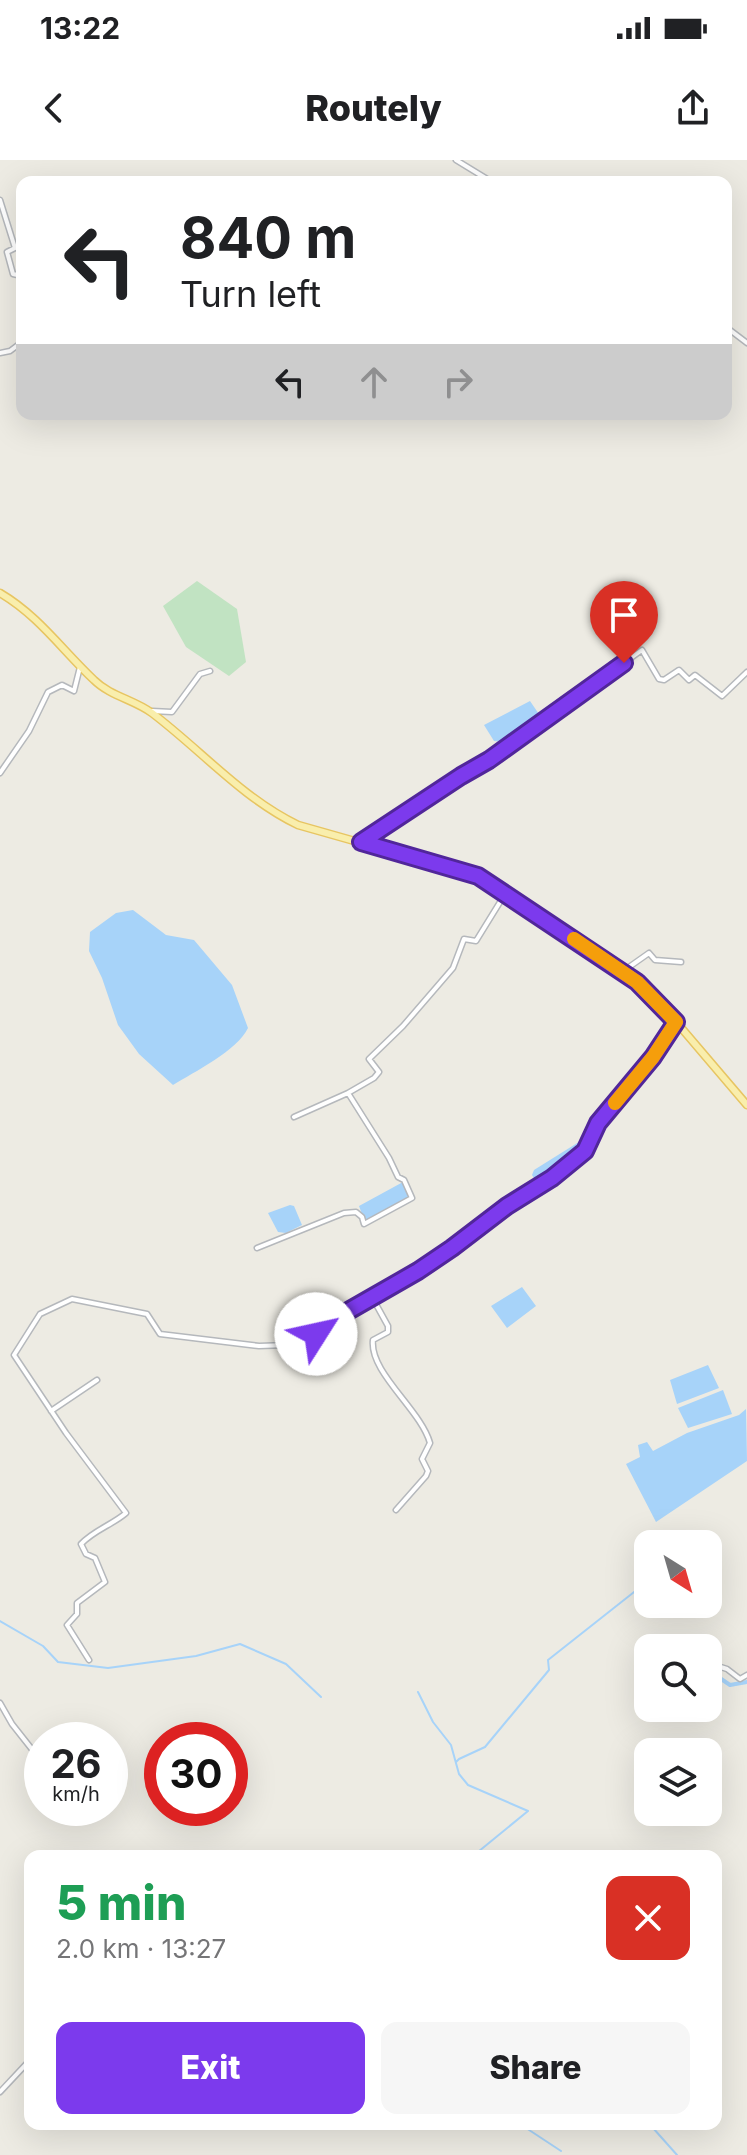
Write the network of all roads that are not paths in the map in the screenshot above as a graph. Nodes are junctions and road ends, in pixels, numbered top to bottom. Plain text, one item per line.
1 (456, 160) edge
2 (482, 176) edge
3 (0, 200) edge
4 (16, 275) edge
5 (0, 593) edge
6 (80, 667) junction
7 (210, 671) dead end
8 (747, 672) edge
9 (150, 711) junction
10 (0, 773) edge
11 (361, 842) junction
12 (505, 894) junction
13 (681, 962) dead end
14 (622, 972) junction
15 (676, 1022) junction
16 (348, 1093) junction
17 (747, 1105) edge
18 (294, 1117) dead end
19 (257, 1248) dead end
20 (372, 1297) junction
21 (97, 1380) dead end
22 (51, 1411) junction
23 (396, 1510) dead end
24 (89, 1660) dead end
25 (722, 1667) edge
26 (747, 1675) edge
27 (0, 1703) edge
28 (24, 1739) edge
29 (24, 2066) edge
30 (0, 2092) edge

1 - 2 street
3 - 4 street
5 - 6 main road
6 - 9 main road
6 - 10 street
7 - 9 street
8 - 11 street
9 - 11 main road
11 - 12 main road
12 - 14 main road
12 - 16 street
13 - 14 street
14 - 15 main road
15 - 17 main road
15 - 20 street
16 - 18 street
16 - 19 street
20 - 22 street
20 - 23 street
21 - 22 street
22 - 24 street
25 - 26 street
27 - 28 street
29 - 30 street

